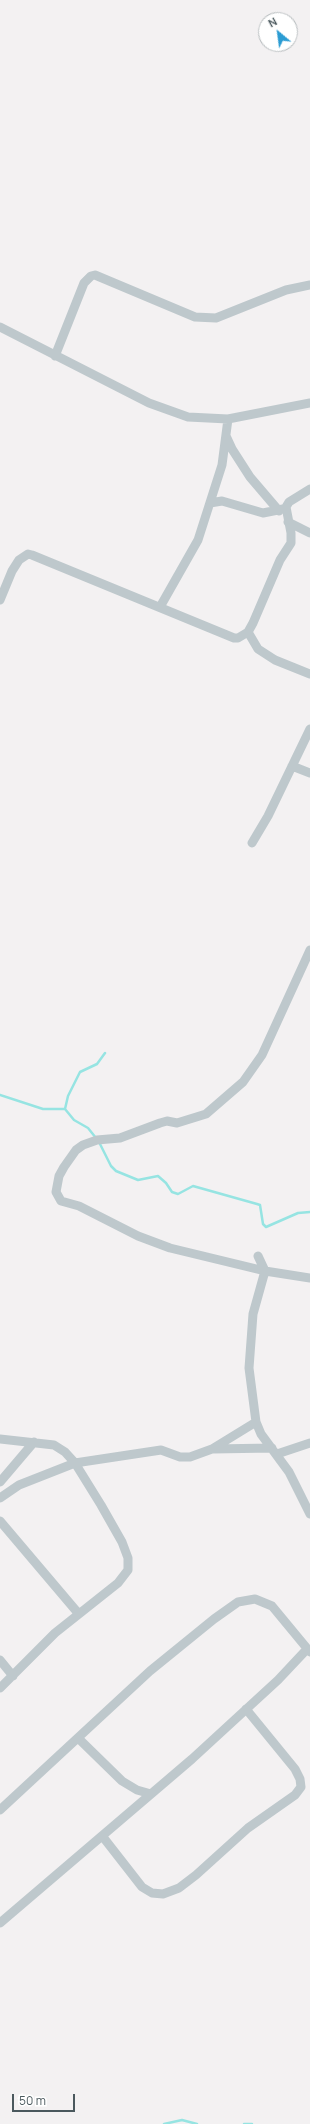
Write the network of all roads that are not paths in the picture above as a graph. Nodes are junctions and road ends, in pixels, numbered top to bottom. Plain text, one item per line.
1 (310, 285) edge
2 (0, 327) edge
3 (55, 356) junction
4 (310, 403) edge
5 (228, 420) junction
6 (226, 436) junction
7 (310, 489) edge
8 (210, 503) junction
9 (282, 509) junction
10 (288, 522) junction
11 (310, 533) edge
12 (0, 600) edge
13 (160, 607) junction
14 (248, 632) junction
15 (310, 674) edge
16 (310, 729) edge
17 (292, 766) junction
18 (310, 773) edge
19 (252, 843) dead end
20 (310, 950) edge
21 (258, 1256) dead end
22 (265, 1271) junction
23 (310, 1278) edge
24 (256, 1422) junction
25 (0, 1439) edge
26 (34, 1442) junction
27 (310, 1443) edge
28 (212, 1449) junction
29 (274, 1451) junction
30 (75, 1464) junction
31 (0, 1482) edge
32 (0, 1498) edge
33 (310, 1514) edge
34 (0, 1521) edge
35 (78, 1613) junction
36 (309, 1650) edge
37 (0, 1660) edge
38 (13, 1676) junction
39 (0, 1688) edge
40 (246, 1709) junction
41 (78, 1738) junction
42 (151, 1794) junction
43 (0, 1810) edge
44 (103, 1837) junction
45 (0, 1923) edge

1 - 3 street
2 - 3 street
3 - 5 street
4 - 5 street
5 - 6 street
6 - 8 street
6 - 9 street
7 - 9 street
8 - 9 street
8 - 13 street
9 - 10 street
10 - 11 street
10 - 14 street
12 - 13 street
13 - 14 street
14 - 15 street
16 - 17 street
17 - 18 street
17 - 19 street
20 - 22 street
21 - 22 street
22 - 23 street
22 - 24 street
24 - 28 street
24 - 29 street
25 - 26 street
26 - 30 street
26 - 31 street
27 - 29 street
28 - 29 street
28 - 30 street
29 - 33 street
30 - 32 street
30 - 35 street
34 - 35 street
35 - 38 street
36 - 40 street
36 - 41 street
37 - 38 street
38 - 39 street
40 - 42 street
40 - 44 street
41 - 42 street
41 - 43 street
42 - 44 street
44 - 45 street

